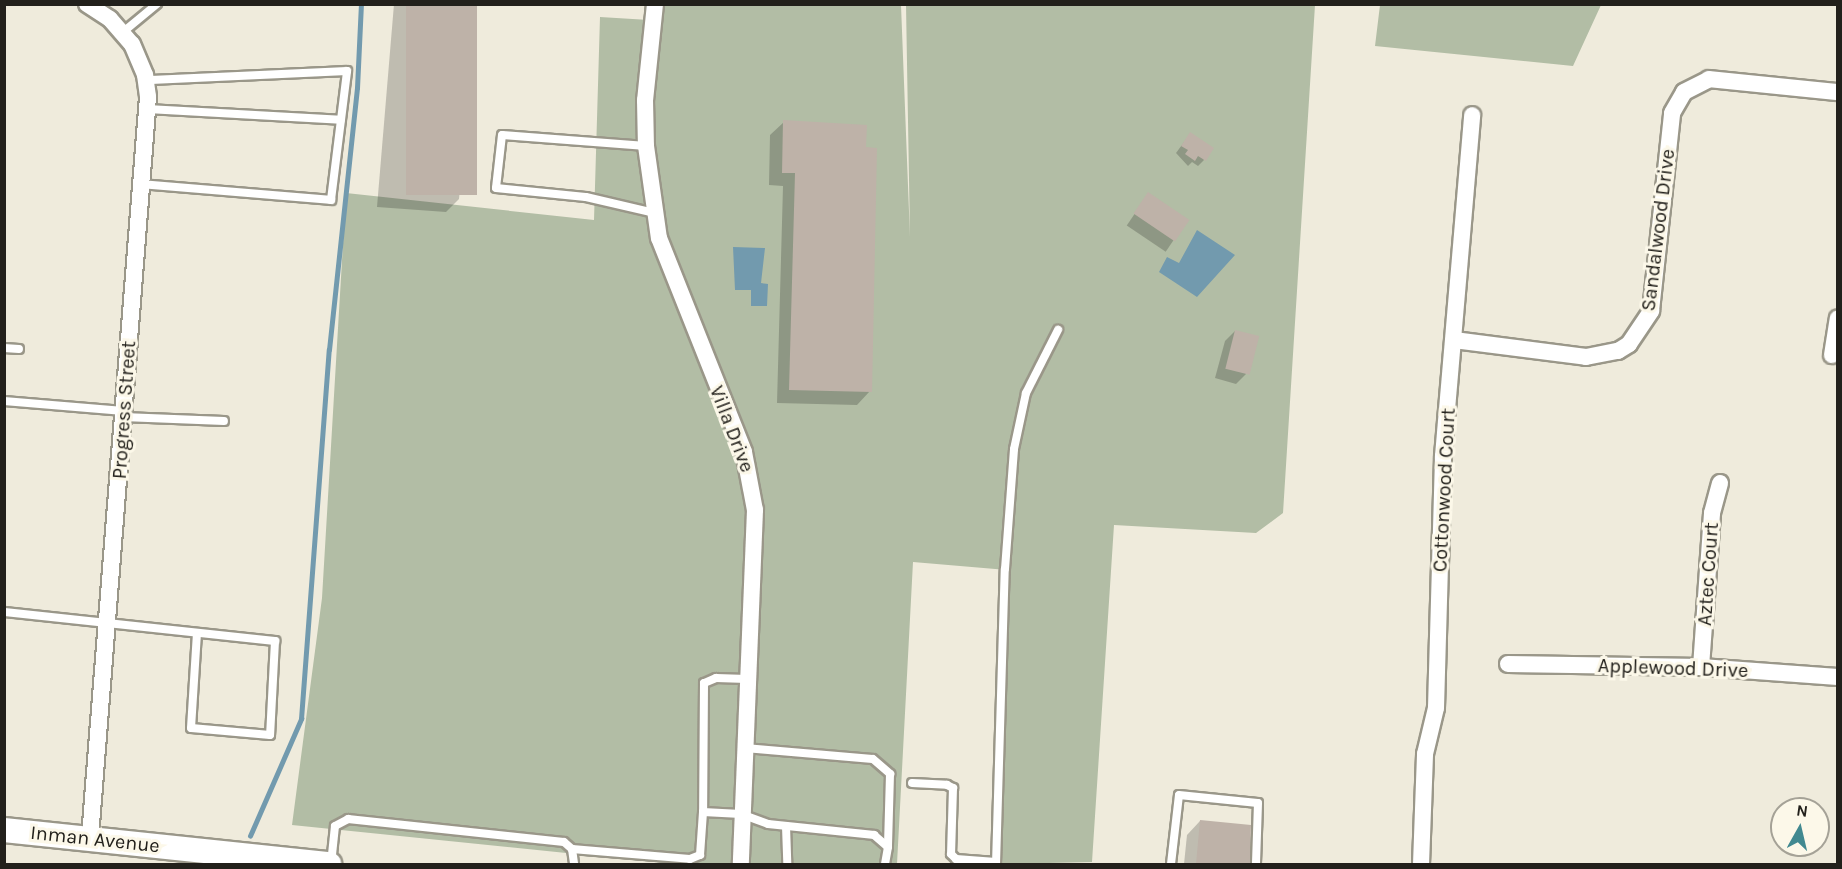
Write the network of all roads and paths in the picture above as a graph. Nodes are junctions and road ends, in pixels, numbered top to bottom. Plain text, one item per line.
1 (87, 4) edge
2 (157, 4) edge
3 (655, 4) edge
4 (106, 9) edge
5 (123, 32) junction
6 (145, 80) junction
7 (1838, 92) edge
8 (147, 110) junction
9 (1472, 115) dead end
10 (340, 120) junction
11 (646, 146) junction
12 (141, 184) junction
13 (655, 213) junction
14 (1838, 318) edge
15 (1058, 330) dead end
16 (1454, 340) junction
17 (4, 348) edge
18 (19, 350) dead end
19 (1832, 355) dead end
20 (4, 401) edge
21 (124, 414) junction
22 (224, 421) dead end
23 (1720, 483) dead end
24 (4, 612) edge
25 (107, 623) junction
26 (197, 633) junction
27 (1508, 664) dead end
28 (1701, 667) junction
29 (1838, 677) edge
30 (747, 680) junction
31 (744, 748) junction
32 (912, 783) dead end
33 (703, 812) junction
34 (741, 814) junction
35 (786, 826) junction
36 (4, 830) edge
37 (90, 838) junction
38 (888, 847) junction
39 (572, 849) junction
40 (996, 863) edge
41 (330, 864) edge
42 (574, 864) edge
43 (741, 864) edge
44 (787, 864) edge
45 (885, 864) edge
46 (1171, 864) edge
47 (1256, 864) edge
48 (1421, 864) edge

1 - 4 street, Progress Street
2 - 5 lane
3 - 11 street, Villa Drive
4 - 5 street, Progress Street
5 - 6 street, Progress Street
6 - 8 street, Progress Street
6 - 10 lane
7 - 16 street, Sandalwood Drive
8 - 10 lane
8 - 12 street, Progress Street
9 - 16 street, Cottonwood Court
10 - 12 lane
11 - 13 street, Villa Drive
11 - 13 lane
12 - 21 street, Progress Street
13 - 30 street, Villa Drive
14 - 19 street
15 - 40 lane
16 - 48 street, Cottonwood Court
17 - 18 lane
20 - 21 lane
21 - 22 lane
21 - 25 street, Progress Street
23 - 28 street, Aztec Court
24 - 25 lane
25 - 26 lane
25 - 37 street, Progress Street
26 - 26 lane
27 - 28 street, Applewood Drive
28 - 29 street, Applewood Drive
30 - 31 street, Villa Drive
30 - 33 lane
31 - 34 street, Villa Drive
31 - 38 lane
32 - 40 lane
33 - 34 lane
33 - 39 lane
34 - 35 lane
34 - 43 street, Villa Drive
35 - 38 lane
35 - 44 lane
36 - 37 main road, Inman Avenue
37 - 41 main road, Inman Avenue
38 - 45 lane
39 - 41 lane
39 - 42 lane
46 - 47 lane

